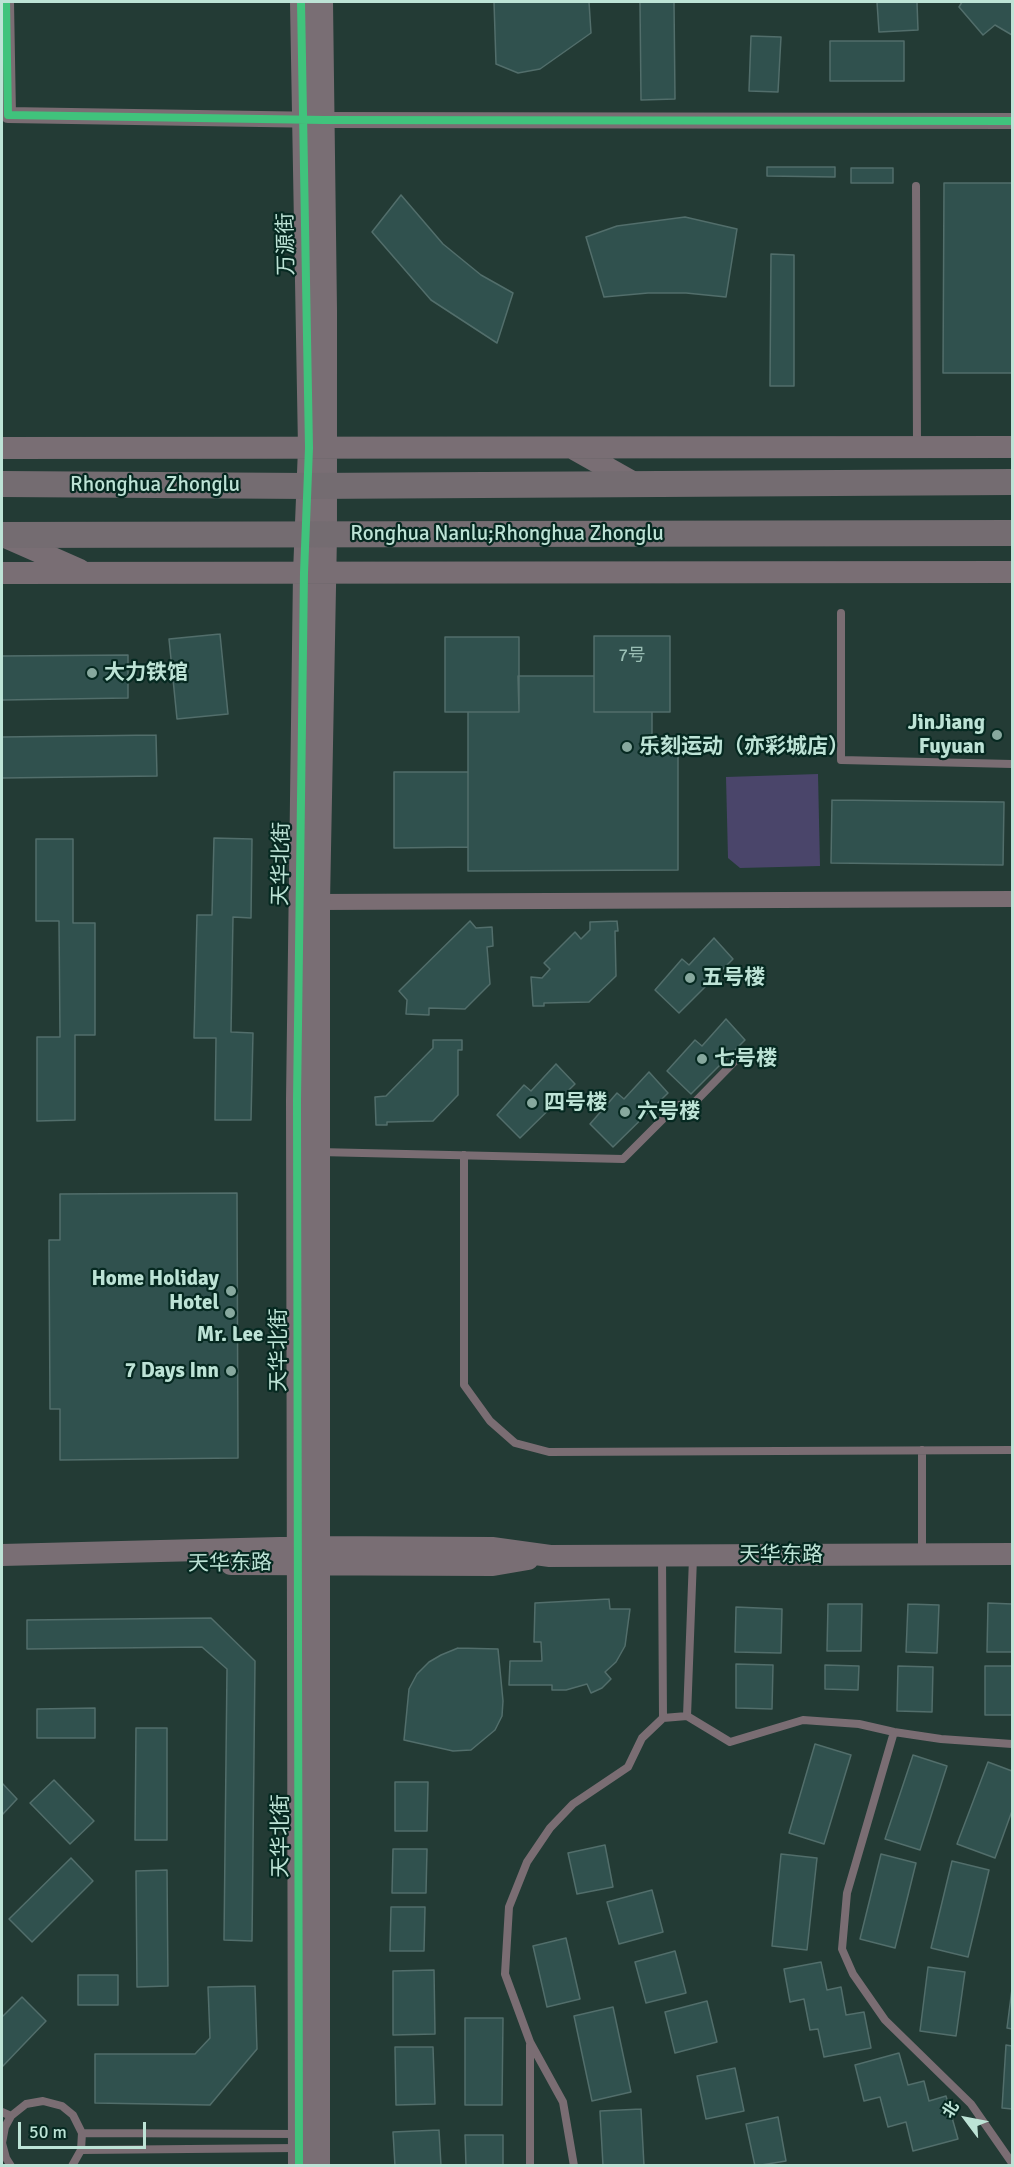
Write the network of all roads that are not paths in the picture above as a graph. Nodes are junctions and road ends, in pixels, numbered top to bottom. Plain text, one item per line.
1 (6, 2) edge
2 (301, 2) edge
3 (322, 2) edge
4 (313, 120) junction
5 (1012, 121) edge
6 (916, 186) dead end
7 (917, 447) junction
8 (1012, 447) edge
9 (2, 448) edge
10 (318, 448) junction
11 (572, 448) junction
12 (1012, 482) edge
13 (2, 484) edge
14 (636, 484) junction
15 (317, 485) junction
16 (1012, 533) edge
17 (2, 535) edge
18 (316, 535) junction
19 (1012, 572) edge
20 (2, 573) edge
21 (87, 573) junction
22 (315, 573) junction
23 (841, 613) dead end
24 (1012, 764) edge
25 (1012, 899) edge
26 (319, 902) junction
27 (739, 1057) dead end
28 (319, 1152) junction
29 (464, 1155) junction
30 (922, 1450) junction
31 (1012, 1450) edge
32 (922, 1554) junction
33 (1012, 1554) edge
34 (2, 1555) edge
35 (309, 1555) junction
36 (662, 1555) junction
37 (693, 1555) junction
38 (687, 1716) junction
39 (663, 1718) junction
40 (894, 1732) junction
41 (1012, 1744) edge
42 (530, 2042) junction
43 (2, 2112) edge
44 (11, 2116) junction
45 (82, 2133) junction
46 (309, 2149) edge
47 (81, 2150) junction
48 (6, 2162) edge
49 (1012, 2163) edge
50 (72, 2166) edge
51 (530, 2166) edge
52 (574, 2166) edge

1 - 4 street
2 - 4 street, 万源街
3 - 4 street, 万源街
4 - 5 street
4 - 10 street, 万源街
6 - 7 lane
7 - 8 street
7 - 11 street
9 - 10 street
10 - 11 street
10 - 15 street, 万源街
11 - 14 street
12 - 14 main road
13 - 15 main road, Rhonghua Zhonglu
14 - 15 main road
15 - 18 street, 万源街
16 - 18 main road, Ronghua Nanlu;Rhonghua Zhonglu
17 - 18 main road, Ronghua Nanlu;Rhonghua Zhonglu
17 - 21 street
18 - 22 street, 天华北街
19 - 22 street
20 - 21 street
21 - 22 street
22 - 26 street, 天华北街
22 - 35 street, 天华北街
23 - 24 lane
25 - 26 street
26 - 28 street, 天华北街
27 - 29 lane
28 - 29 lane
28 - 35 street, 天华北街
29 - 30 lane
30 - 31 lane
30 - 32 lane
32 - 33 street, 天华东路
32 - 37 street, 天华东路
34 - 35 street, 天华东路
35 - 36 street, 天华东路
35 - 46 street, 天华北街
36 - 37 street, 天华东路
36 - 39 lane
37 - 38 lane
38 - 39 lane
38 - 40 lane
39 - 42 lane
40 - 41 lane
40 - 49 lane
42 - 51 lane
42 - 52 lane
43 - 44 lane
44 - 45 lane
44 - 48 lane
45 - 46 lane
45 - 47 lane
46 - 47 lane
47 - 50 lane

